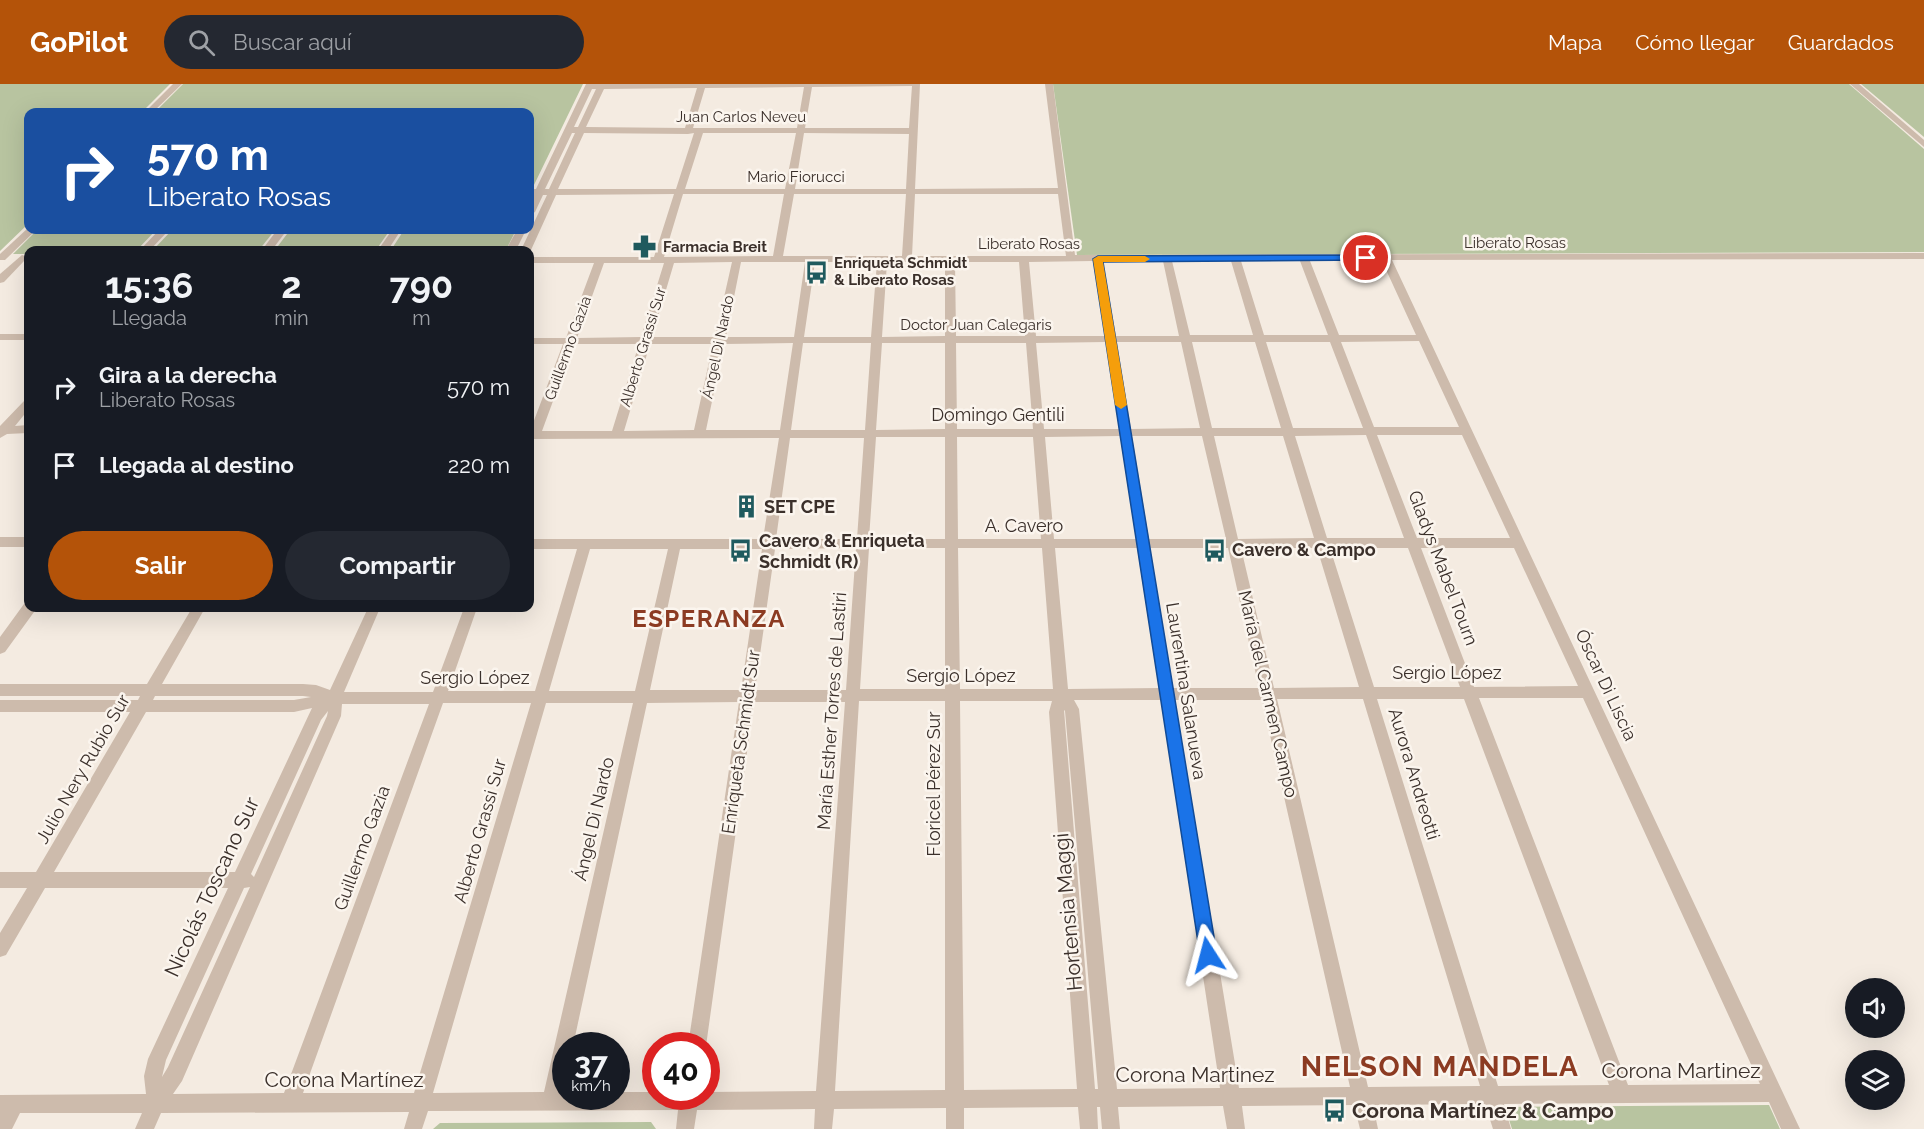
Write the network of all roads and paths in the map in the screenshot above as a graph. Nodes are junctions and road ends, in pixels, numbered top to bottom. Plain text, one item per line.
1 (178, 84) edge
2 (916, 84) edge
3 (1049, 84) edge
4 (1854, 84) edge
5 (602, 85) edge
6 (809, 85) edge
7 (589, 86) edge
8 (702, 86) junction
9 (153, 108) edge
10 (568, 130) junction
11 (581, 130) junction
12 (688, 130) junction
13 (699, 131) junction
14 (801, 131) junction
15 (913, 131) junction
16 (1924, 144) edge
17 (911, 191) junction
18 (1062, 191) junction
19 (534, 192) edge
20 (554, 192) junction
21 (680, 192) junction
22 (790, 192) junction
23 (534, 233) edge
24 (27, 234) edge
25 (160, 234) edge
26 (150, 246) edge
27 (1924, 256) edge
28 (1, 258) edge
29 (24, 258) edge
30 (1304, 258) junction
31 (1386, 258) junction
32 (24, 259) edge
33 (908, 259) junction
34 (951, 259) junction
35 (1024, 259) junction
36 (1071, 259) junction
37 (1098, 259) junction
38 (1167, 259) junction
39 (1236, 259) junction
40 (600, 260) junction
41 (664, 260) junction
42 (737, 260) junction
43 (777, 260) junction
44 (810, 260) junction
45 (882, 260) junction
46 (534, 261) edge
47 (0, 280) edge
48 (0, 337) edge
49 (24, 337) edge
50 (1335, 338) junction
51 (1424, 338) junction
52 (1031, 339) junction
53 (1111, 339) junction
54 (1185, 339) junction
55 (1260, 339) junction
56 (720, 340) junction
57 (798, 340) junction
58 (877, 340) junction
59 (951, 340) junction
60 (534, 341) edge
61 (570, 341) junction
62 (645, 341) junction
63 (24, 408) edge
64 (24, 429) edge
65 (534, 430) edge
66 (1, 431) edge
67 (1467, 431) junction
68 (1207, 432) junction
69 (1289, 432) junction
70 (1370, 432) junction
71 (1039, 433) junction
72 (1126, 433) junction
73 (699, 434) junction
74 (785, 434) junction
75 (870, 434) junction
76 (951, 434) junction
77 (534, 435) edge
78 (617, 435) junction
79 (0, 542) edge
80 (24, 542) edge
81 (1048, 543) junction
82 (1143, 543) junction
83 (1233, 543) junction
84 (1323, 543) junction
85 (1413, 543) junction
86 (1519, 543) junction
87 (534, 544) edge
88 (585, 544) junction
89 (675, 544) junction
90 (769, 544) junction
91 (863, 544) junction
92 (952, 544) junction
93 (26, 612) edge
94 (198, 612) edge
95 (372, 612) edge
96 (470, 612) edge
97 (0, 648) edge
98 (0, 690) edge
99 (152, 690) junction
100 (1588, 692) junction
101 (1369, 693) junction
102 (1469, 693) junction
103 (1167, 694) junction
104 (1268, 694) junction
105 (953, 695) junction
106 (1061, 695) junction
107 (747, 696) junction
108 (853, 696) junction
109 (540, 697) junction
110 (641, 697) junction
111 (334, 698) junction
112 (438, 698) junction
113 (142, 706) junction
114 (3, 710) edge
115 (0, 880) edge
116 (40, 880) junction
117 (240, 880) junction
118 (262, 880) junction
119 (0, 950) edge
120 (699, 1032) edge
121 (1774, 1093) junction
122 (1622, 1094) junction
123 (1492, 1095) junction
124 (1362, 1096) junction
125 (1231, 1097) junction
126 (1086, 1098) junction
127 (1108, 1098) junction
128 (720, 1099) edge
129 (955, 1099) junction
130 (642, 1100) edge
131 (825, 1100) junction
132 (420, 1102) junction
133 (551, 1102) junction
134 (156, 1103) junction
135 (290, 1103) junction
136 (7, 1104) edge
137 (688, 1110) edge
138 (2, 1129) edge
139 (144, 1129) edge
140 (412, 1129) edge
141 (685, 1129) edge
142 (823, 1129) edge
143 (955, 1129) edge
144 (1089, 1129) edge
145 (1111, 1129) edge
146 (1236, 1129) edge
147 (1369, 1129) edge
148 (1502, 1129) edge
149 (1791, 1129) edge

1 - 9 street
2 - 6 street
2 - 15 street
3 - 18 street
4 - 16 street
5 - 7 street
5 - 8 street
5 - 11 street
6 - 8 street
6 - 14 street
7 - 10 street
8 - 12 street
10 - 11 street, Juan Carlos Neveu
10 - 19 street
11 - 12 street, Juan Carlos Neveu
11 - 20 street
12 - 13 street, Juan Carlos Neveu
13 - 14 street, Juan Carlos Neveu
13 - 21 street, Alberto Grassi Sur
14 - 15 street, Juan Carlos Neveu
14 - 22 street
15 - 17 street
17 - 18 street, Mario Fiorucci
17 - 22 street, Mario Fiorucci
17 - 33 street
18 - 36 street
19 - 20 street, Mario Fiorucci
20 - 21 street, Mario Fiorucci
20 - 23 street
21 - 22 street, Mario Fiorucci
21 - 41 street, Alberto Grassi Sur
22 - 43 street
24 - 28 street
25 - 26 street
27 - 31 street, Liberato Rosas
28 - 29 street
30 - 31 street, Liberato Rosas
30 - 39 street, Liberato Rosas
30 - 50 street, Gladys Mabel Tourn
31 - 51 street, Óscar Di Liscia
32 - 47 street
33 - 34 street, Liberato Rosas
33 - 45 street, Liberato Rosas
34 - 35 street, Liberato Rosas
34 - 59 street, Floricel Pérez Sur
35 - 36 street, Liberato Rosas
35 - 52 street, Hortensia Maggi
36 - 37 street, Liberato Rosas
37 - 38 street, Liberato Rosas
37 - 53 street, Laurentina Salanueva
38 - 39 street, Liberato Rosas
38 - 54 street, María del Carmen Campo
39 - 55 street, Aurora Andreotti
40 - 41 street, Liberato Rosas
40 - 46 street, Liberato Rosas
40 - 61 street, Guillermo Gazia
41 - 42 street, Liberato Rosas
41 - 62 street, Alberto Grassi Sur
42 - 43 street, Liberato Rosas
42 - 56 street, Ángel Di Nardo
43 - 44 street, Liberato Rosas
44 - 45 street, Liberato Rosas
44 - 57 street, Enriqueta Schmidt Sur
45 - 58 street, María Esther Torres de Lastiri
48 - 49 street
50 - 51 street, Doctor Juan Calegaris
50 - 55 street, Doctor Juan Calegaris
50 - 70 street, Gladys Mabel Tourn
51 - 67 street, Óscar Di Liscia
52 - 53 street, Doctor Juan Calegaris
52 - 59 street, Doctor Juan Calegaris
52 - 71 street, Hortensia Maggi
53 - 54 street, Doctor Juan Calegaris
53 - 72 street, Laurentina Salanueva
54 - 55 street, Doctor Juan Calegaris
54 - 68 street, María del Carmen Campo
55 - 69 street, Aurora Andreotti
56 - 57 street, Doctor Juan Calegaris
56 - 62 street, Doctor Juan Calegaris
56 - 73 street, Ángel Di Nardo
57 - 58 street, Doctor Juan Calegaris
57 - 74 street, Enriqueta Schmidt Sur
58 - 59 street, Doctor Juan Calegaris
58 - 75 street, María Esther Torres de Lastiri
59 - 76 street, Floricel Pérez Sur
60 - 61 street, Doctor Juan Calegaris
61 - 62 street, Doctor Juan Calegaris
61 - 65 street, Guillermo Gazia
62 - 78 street, Alberto Grassi Sur
63 - 66 street
64 - 66 street
67 - 70 street, Domingo Gentili
67 - 86 street, Óscar Di Liscia
68 - 69 street, Domingo Gentili
68 - 72 street, Domingo Gentili
68 - 83 street, María del Carmen Campo
69 - 70 street, Domingo Gentili
69 - 84 street, Aurora Andreotti
70 - 85 street, Gladys Mabel Tourn
71 - 72 street, Domingo Gentili
71 - 76 street, Domingo Gentili
71 - 81 street, Hortensia Maggi
72 - 82 street, Laurentina Salanueva
73 - 74 street, Domingo Gentili
73 - 78 street, Domingo Gentili
74 - 75 street, Domingo Gentili
74 - 90 street, Enriqueta Schmidt Sur
75 - 76 street, Domingo Gentili
75 - 91 street, María Esther Torres de Lastiri
76 - 92 street, Floricel Pérez Sur
77 - 78 street, Domingo Gentili
79 - 80 street
81 - 82 street, A. Cavero
81 - 92 street, A. Cavero
81 - 106 street, Hortensia Maggi
82 - 83 street, A. Cavero
82 - 103 street, Laurentina Salanueva
83 - 84 street, A. Cavero
83 - 104 street, María del Carmen Campo
84 - 85 street, A. Cavero
84 - 101 street, Aurora Andreotti
85 - 86 street, A. Cavero
85 - 102 street, Gladys Mabel Tourn
86 - 100 street, Óscar Di Liscia
87 - 88 street, A. Cavero
88 - 89 street, A. Cavero
88 - 109 street, Alberto Grassi Sur
89 - 90 street, A. Cavero
89 - 110 street, Ángel Di Nardo
90 - 91 street, A. Cavero
90 - 107 street, Enriqueta Schmidt Sur
91 - 92 street, A. Cavero
91 - 108 street, María Esther Torres de Lastiri
92 - 105 street, Floricel Pérez Sur
93 - 97 street
94 - 99 street, Julio Nery Rubio Sur
95 - 111 street, Nicolás Toscano Sur
96 - 112 street, Guillermo Gazia
98 - 99 street, Sergio López
99 - 111 street, Sergio López
99 - 113 street, Julio Nery Rubio Sur
100 - 102 street, Sergio López
100 - 121 street, Óscar Di Liscia
101 - 102 street, Sergio López
101 - 104 street, Sergio López
101 - 123 street, Aurora Andreotti
102 - 122 street, Gladys Mabel Tourn
103 - 104 street, Sergio López
103 - 106 street, Sergio López
103 - 125 street, Laurentina Salanueva
104 - 124 street, María del Carmen Campo
105 - 106 street, Sergio López
105 - 108 street, Sergio López
105 - 129 street, Floricel Pérez Sur
106 - 126 street, Hortensia Maggi
106 - 127 street, Hortensia Maggi
107 - 108 street, Sergio López
107 - 110 street, Sergio López
107 - 120 street, Enriqueta Schmidt Sur
108 - 131 street, María Esther Torres de Lastiri
109 - 110 street, Sergio López
109 - 112 street, Sergio López
109 - 132 street, Alberto Grassi Sur
110 - 133 street, Ángel Di Nardo
111 - 112 street, Sergio López
111 - 113 street, Sergio López
111 - 117 street, Nicolás Toscano Sur
111 - 118 street, Nicolás Toscano Sur
112 - 135 street, Guillermo Gazia
113 - 114 street, Sergio López
113 - 116 street, Julio Nery Rubio Sur
115 - 116 street
116 - 117 street
116 - 119 street, Julio Nery Rubio Sur
117 - 118 street
117 - 134 street, Nicolás Toscano Sur
118 - 134 street, Nicolás Toscano Sur
121 - 122 street, Corona Martinez
121 - 149 street, Óscar Di Liscia
122 - 123 street, Corona Martinez
123 - 124 street, Corona Martinez
123 - 148 street, Aurora Andreotti
124 - 125 street, Corona Martinez
124 - 147 street, María del Carmen Campo
125 - 127 street, Corona Martinez
125 - 146 street, Laurentina Salanueva
126 - 127 street, Corona Martinez
126 - 129 street, Corona Martinez
126 - 144 street, Hortensia Maggi
127 - 145 street, Hortensia Maggi
128 - 131 street, Corona Martinez
129 - 131 street, Corona Martinez
129 - 143 street, Floricel Pérez Sur
130 - 133 street, Corona Martínez
131 - 142 street, María Esther Torres de Lastiri
132 - 133 street, Corona Martínez
132 - 135 street, Corona Martínez
132 - 140 street, Alberto Grassi Sur
134 - 135 street, Corona Martínez
134 - 136 street, Corona Martínez
134 - 139 street, Nicolás Toscano Sur
136 - 138 street
137 - 141 street

